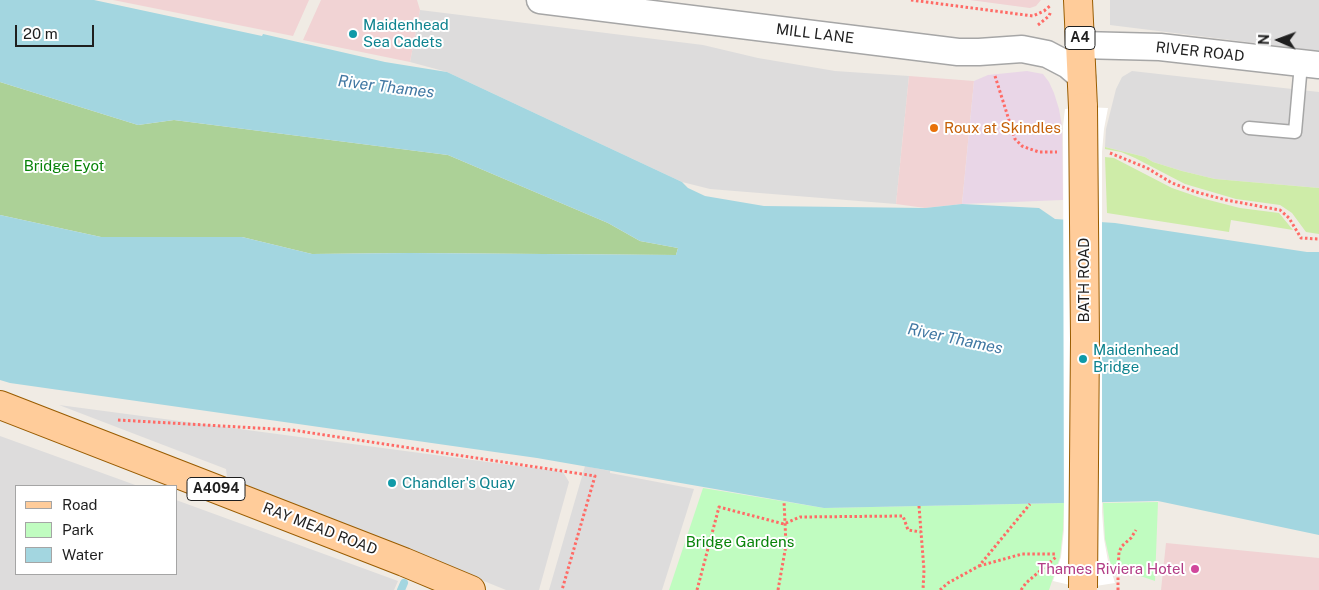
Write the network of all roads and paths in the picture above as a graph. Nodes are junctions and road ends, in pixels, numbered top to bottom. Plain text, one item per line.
1 (540, 0) edge
2 (910, 0) edge
3 (1065, 1) edge
4 (1080, 45) junction
5 (1000, 50) junction
6 (1310, 65) edge
7 (1082, 77) junction
8 (1249, 128) dead end
9 (1039, 152) dead end
10 (1114, 154) dead end
11 (1319, 239) edge
12 (0, 405) edge
13 (117, 420) dead end
14 (784, 501) dead end
15 (1030, 504) dead end
16 (919, 506) dead end
17 (784, 524) junction
18 (1136, 530) dead end
19 (921, 532) junction
20 (979, 566) junction
21 (1082, 589) edge
22 (471, 590) edge
23 (562, 590) edge
24 (697, 590) edge
25 (778, 590) edge
26 (923, 590) edge
27 (940, 590) edge
28 (1021, 590) edge
29 (1118, 590) edge

1 - 5 street, MILL LANE
2 - 3 path
3 - 4 main road, BATH ROAD / A4
4 - 6 street, RIVER ROAD
4 - 7 main road, BATH ROAD / A4
5 - 7 street, MILL LANE
5 - 9 path
6 - 8 lane
7 - 21 main road, BATH ROAD / A4, bridge
10 - 11 path
12 - 22 main road, RAY MEAD ROAD / A4094
13 - 23 path
14 - 17 path
15 - 20 path
16 - 19 path
17 - 19 path
17 - 24 path
17 - 25 path
18 - 29 path
19 - 26 path
20 - 27 path
20 - 28 path

